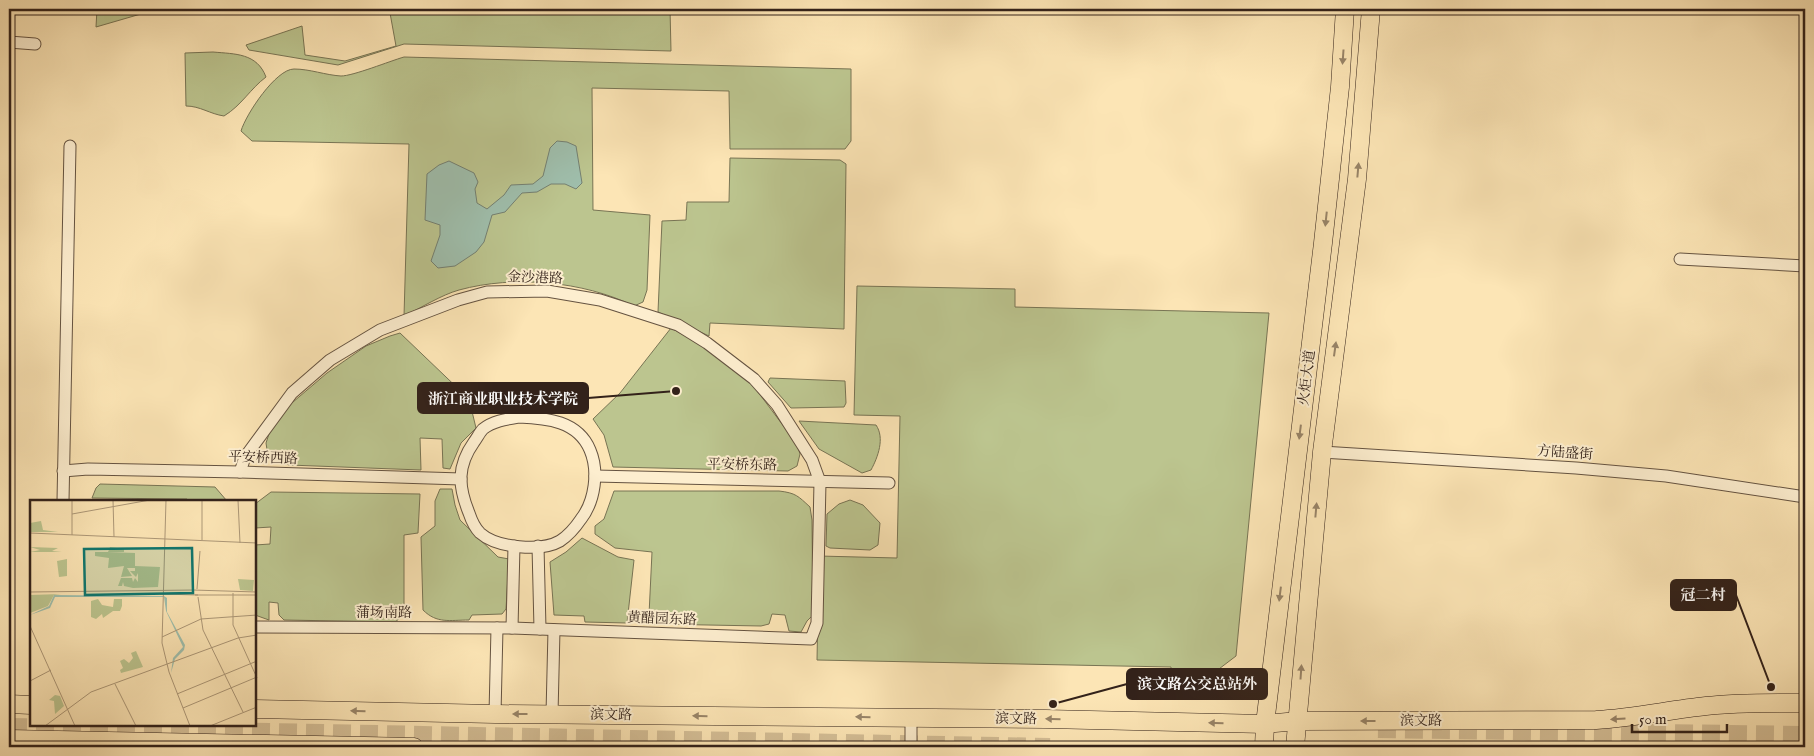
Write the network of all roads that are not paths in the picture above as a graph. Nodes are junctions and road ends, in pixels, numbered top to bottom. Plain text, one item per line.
1 (1346, 9) edge
2 (1371, 9) edge
3 (9, 42) edge
4 (35, 44) dead end
5 (70, 146) dead end
6 (1680, 259) dead end
7 (1805, 266) edge
8 (1322, 452) junction
9 (63, 471) junction
10 (240, 472) junction
11 (595, 476) junction
12 (461, 479) junction
13 (820, 482) junction
14 (889, 484) dead end
15 (1805, 497) edge
16 (63, 500) edge
17 (514, 546) junction
18 (538, 546) junction
19 (256, 627) edge
20 (497, 628) junction
21 (512, 628) junction
22 (540, 629) junction
23 (554, 630) junction
24 (1805, 703) edge
25 (9, 704) edge
26 (30, 704) edge
27 (256, 709) edge
28 (495, 714) junction
29 (552, 714) junction
30 (911, 718) junction
31 (1298, 721) junction
32 (1265, 724) junction
33 (9, 740) edge
34 (414, 747) edge
35 (911, 747) edge
36 (1264, 747) edge
37 (1295, 747) edge

1 -> 32 main road, 火炬大道
8 -> 2 main road, 火炬大道
3 - 4 street
5 - 9 street
6 - 7 street
8 - 15 street, 方陆盛街
31 -> 8 main road, 火炬大道
9 - 10 street, 平安桥西路
9 - 16 street
10 - 12 street, 平安桥西路
10 - 13 street, 金沙港路
11 - 12 street
11 - 13 street, 平安桥东路
11 - 18 street
12 - 17 street
13 - 14 street, 平安桥东路
13 - 23 street, 黄醋园东路
17 - 18 street
17 - 21 street
18 - 22 street
19 - 20 street, 蒲场南路
20 - 21 street, 蒲场南路
20 - 28 street
21 - 22 street, 黄醋园东路
22 - 23 street, 黄醋园东路
23 - 29 street
24 -> 31 main road, 滨文路
25 - 26 main road
28 -> 27 main road, 滨文路
29 -> 28 main road, 滨文路
30 -> 29 main road, 滨文路
32 -> 30 main road, 滨文路
30 - 35 street
31 - 32 main road, 滨文路
31 - 37 main road, 火炬大道
32 - 36 main road, 火炬大道
33 - 34 main road

